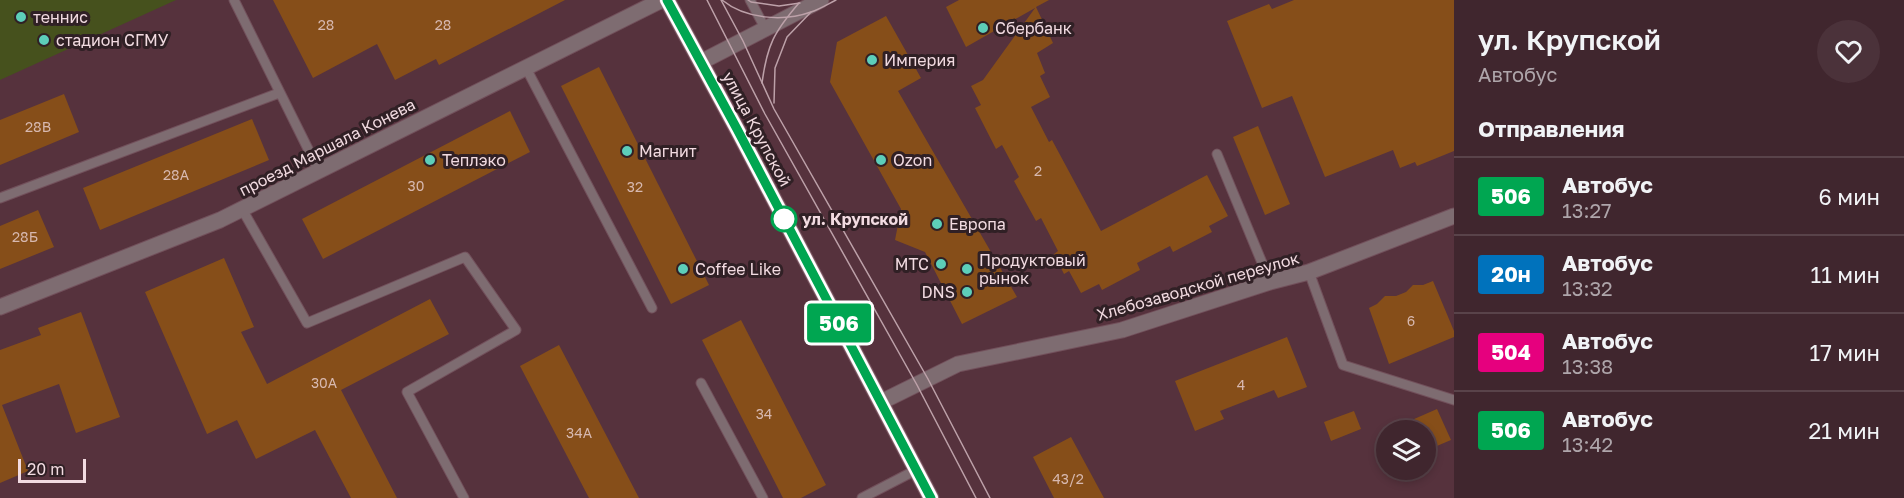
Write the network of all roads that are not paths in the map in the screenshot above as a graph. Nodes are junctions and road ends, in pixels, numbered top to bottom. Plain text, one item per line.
1 (234, 0) edge
2 (664, 0) edge
3 (750, 0) edge
4 (821, 0) edge
5 (765, 28) junction
6 (701, 62) junction
7 (526, 68) junction
8 (279, 93) junction
9 (1217, 154) dead end
10 (319, 171) junction
11 (0, 198) edge
12 (242, 209) junction
13 (1454, 216) edge
14 (1309, 272) junction
15 (1270, 282) junction
16 (0, 307) edge
17 (652, 308) dead end
18 (701, 383) dead end
19 (1454, 400) edge
20 (881, 402) junction
21 (916, 470) junction
22 (464, 498) edge
23 (763, 498) edge
24 (862, 498) edge
25 (930, 498) edge

1 - 8 lane
2 - 6 main road, улица Крупской
2 - 7 street, проезд Маршала Конева
3 - 5 lane
4 - 5 street
5 - 6 street
6 - 20 main road, улица Крупской
7 - 10 street, проезд Маршала Конева
7 - 17 lane
8 - 10 lane
8 - 11 lane
9 - 15 lane
10 - 12 street, проезд Маршала Конева
12 - 16 street, проезд Маршала Конева
12 - 22 lane
13 - 14 street, Хлебозаводской переулок
14 - 15 street, Хлебозаводской переулок
14 - 19 lane
15 - 20 street, Хлебозаводской переулок
18 - 23 lane
20 - 21 main road, улица Крупской
21 - 24 lane
21 - 25 main road, улица Крупской

